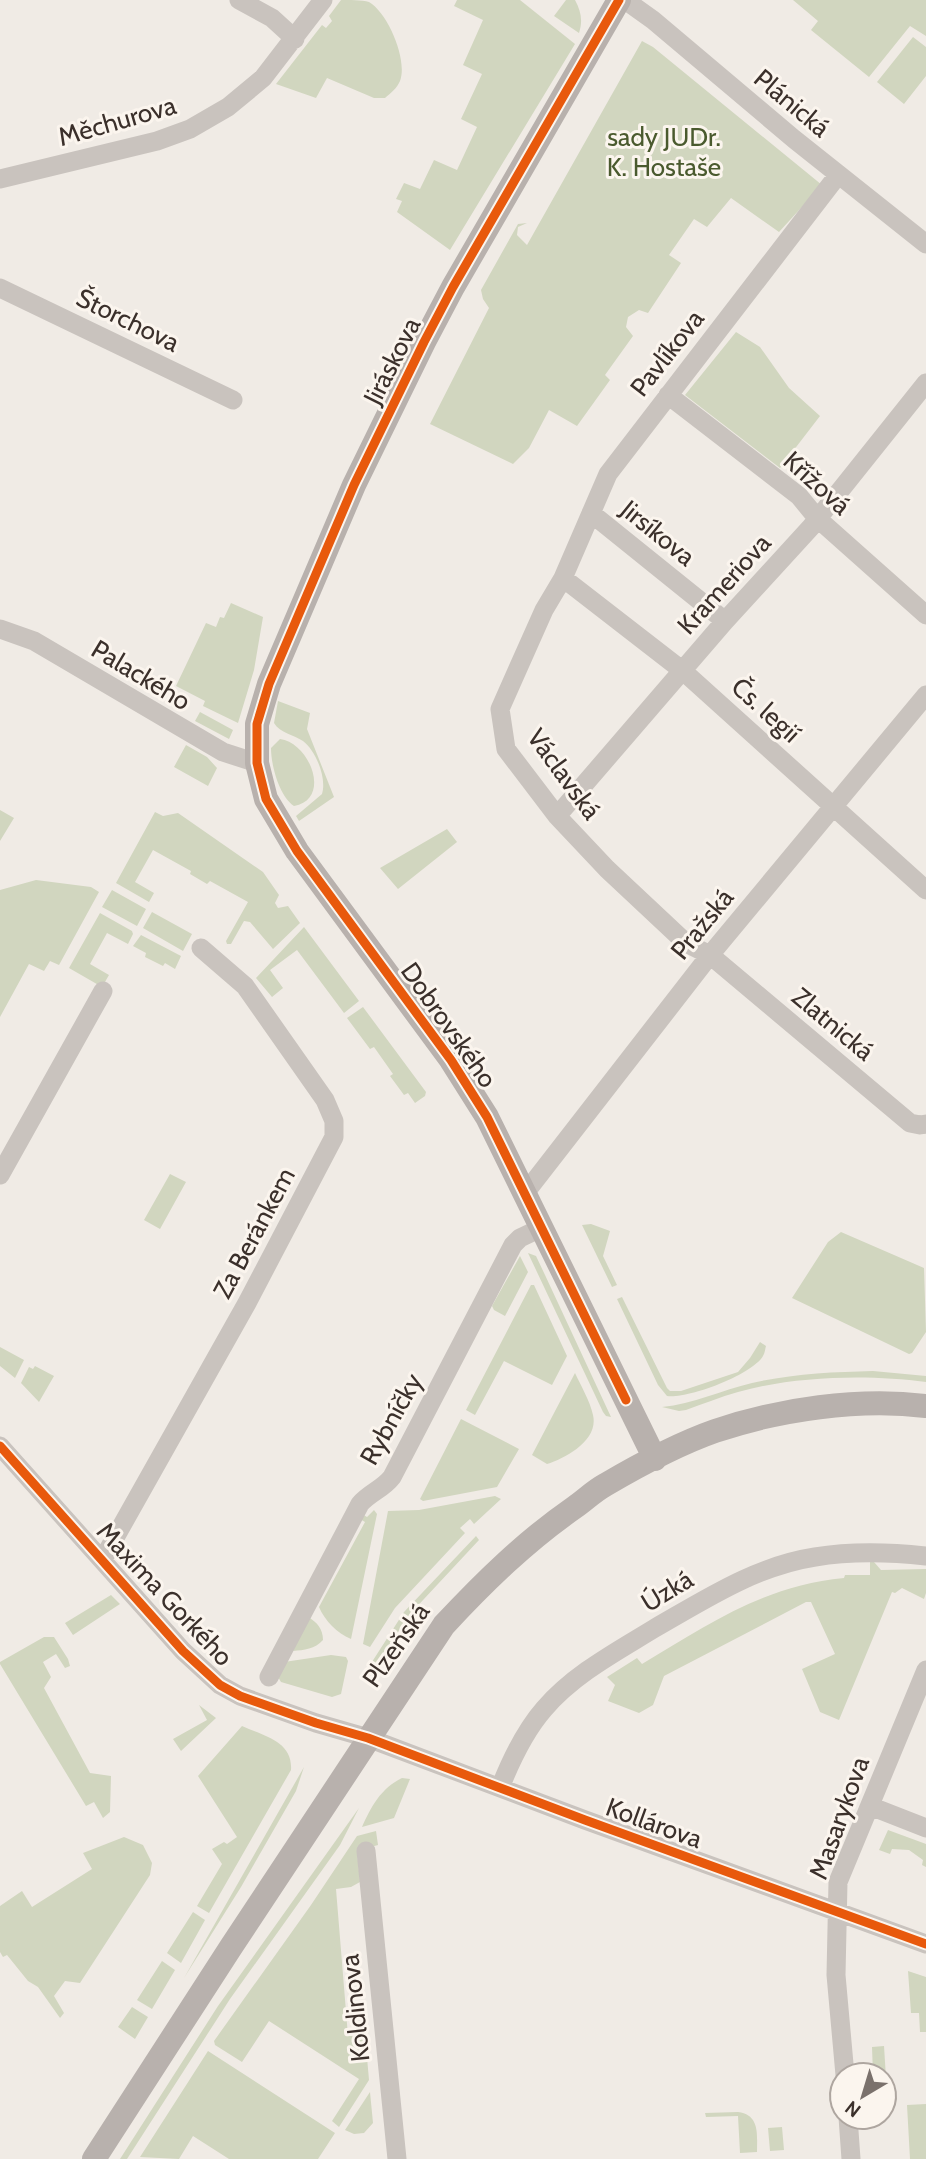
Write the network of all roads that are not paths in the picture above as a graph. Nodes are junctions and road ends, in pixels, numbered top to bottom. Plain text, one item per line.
1 (239, 0) edge
2 (323, 0) edge
3 (620, 0) edge
4 (625, 0) edge
5 (295, 39) junction
6 (838, 175) junction
7 (0, 179) edge
8 (926, 244) edge
9 (0, 288) edge
10 (926, 383) edge
11 (668, 395) junction
12 (233, 400) dead end
13 (591, 513) junction
14 (817, 517) junction
15 (563, 578) junction
16 (926, 615) edge
17 (725, 621) junction
18 (0, 629) edge
19 (682, 671) junction
20 (926, 695) edge
21 (257, 763) junction
22 (834, 805) junction
23 (557, 816) junction
24 (926, 890) edge
25 (201, 948) dead end
26 (710, 956) junction
27 (103, 991) dead end
28 (926, 1124) edge
29 (0, 1175) edge
30 (526, 1192) junction
31 (543, 1227) junction
32 (926, 1406) edge
33 (0, 1446) edge
34 (655, 1459) junction
35 (926, 1556) edge
36 (103, 1559) junction
37 (926, 1670) edge
38 (269, 1677) dead end
39 (368, 1738) junction
40 (500, 1788) junction
41 (870, 1806) junction
42 (926, 1828) edge
43 (366, 1851) dead end
44 (837, 1912) junction
45 (926, 1944) edge
46 (844, 2061) edge
47 (849, 2131) edge
48 (93, 2159) edge
49 (397, 2159) edge
50 (851, 2159) edge

1 - 5 street
2 - 5 street, Měchurova
3 - 21 main road, Jiráskova
4 - 6 street, Plánická
5 - 7 street, Měchurova
6 - 8 street, Plánická
6 - 11 street, Pavlíkova
9 - 12 street, Štorchova
10 - 14 street, Krameriova
11 - 13 street, Pavlíkova
11 - 14 street, Křížová
13 - 15 street, Pavlíkova
13 - 17 street, Jirsíkova
14 - 16 street, Křížová
14 - 17 street, Krameriova
15 - 19 street, Čs. legií
15 - 23 street, Václavská
17 - 19 street, Krameriova
18 - 21 street, Palackého
19 - 22 street, Čs. legií
19 - 23 street, Krameriova
20 - 22 street, Pražská
21 - 30 main road, Dobrovského
22 - 24 street, Čs. legií
22 - 26 street, Pražská
23 - 26 street, Václavská
25 - 36 street, Za Beránkem
26 - 28 street, Zlatnická
26 - 30 street, Pražská
27 - 29 street
30 - 31 main road, Dobrovského
31 - 34 main road, Dobrovského
31 - 38 street, Rybníčky
32 - 34 main road, Plzeňská
33 - 36 street, Maxima Gorkého
34 - 39 main road, Plzeňská
35 - 40 street, Úzká
36 - 39 street, Maxima Gorkého
37 - 41 street, Masarykova
39 - 40 street, Kollárova
39 - 48 main road, Plzeňská
40 - 44 street, Kollárova
41 - 42 street
41 - 44 street, Masarykova
43 - 49 street, Koldinova
44 - 45 street, Kollárova
44 - 46 street, Masarykova
47 - 50 street

